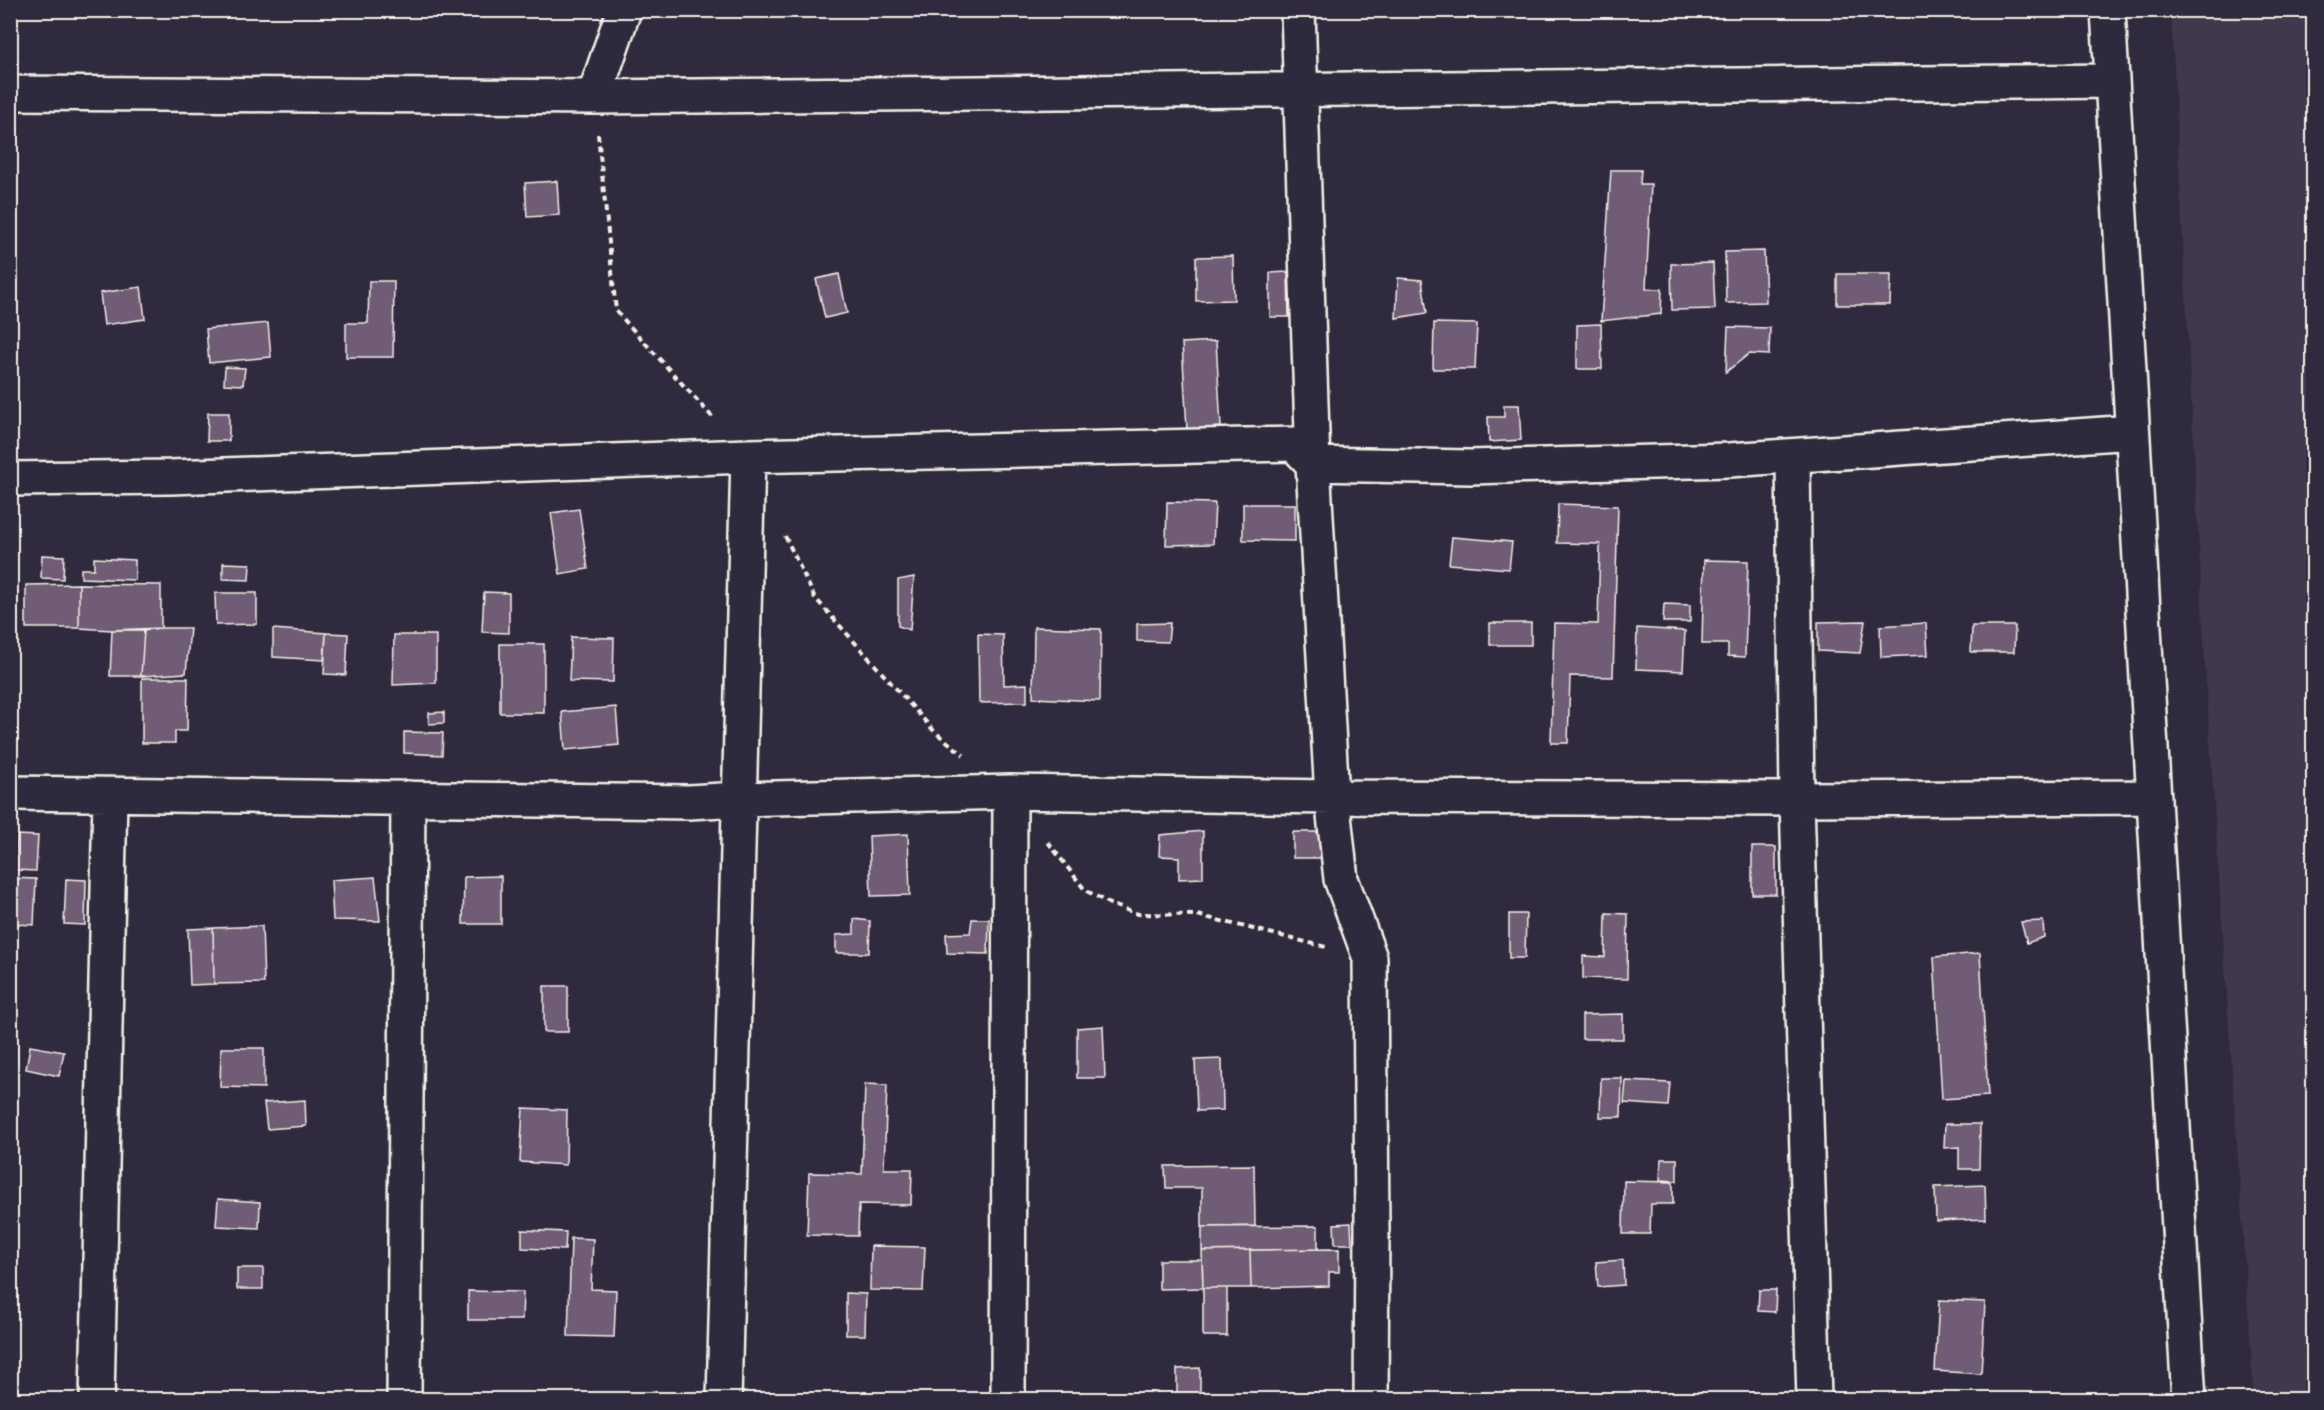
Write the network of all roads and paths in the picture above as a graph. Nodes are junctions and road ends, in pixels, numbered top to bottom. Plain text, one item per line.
1 (624, 10) edge
2 (1298, 10) edge
3 (2108, 10) edge
4 (2112, 81) junction
5 (1300, 91) junction
6 (10, 93) edge
7 (594, 97) junction
8 (2132, 432) junction
9 (748, 456) junction
10 (1793, 457) junction
11 (1312, 464) junction
12 (10, 479) edge
13 (1010, 792) junction
14 (10, 793) edge
15 (110, 795) junction
16 (1332, 797) junction
17 (2154, 797) junction
18 (408, 798) junction
19 (740, 799) junction
20 (1797, 799) junction
21 (97, 1400) edge
22 (404, 1400) edge
23 (724, 1400) edge
24 (1008, 1400) edge
25 (1371, 1400) edge
26 (1814, 1400) edge
27 (2189, 1400) edge

1 - 7 street
2 - 5 street
3 - 4 street
4 - 5 street
4 - 8 street
5 - 7 street
5 - 11 street
6 - 7 street
7 - 9 path
8 - 10 street
8 - 17 street
9 - 11 street
9 - 12 street
9 - 19 street
10 - 11 street
10 - 20 street
11 - 16 street
13 - 16 street
13 - 19 street
13 - 24 street
14 - 15 street
15 - 18 street
15 - 21 street
16 - 20 street
16 - 25 street
17 - 20 street
17 - 27 street
18 - 19 street
18 - 22 street
19 - 23 street
20 - 26 street

